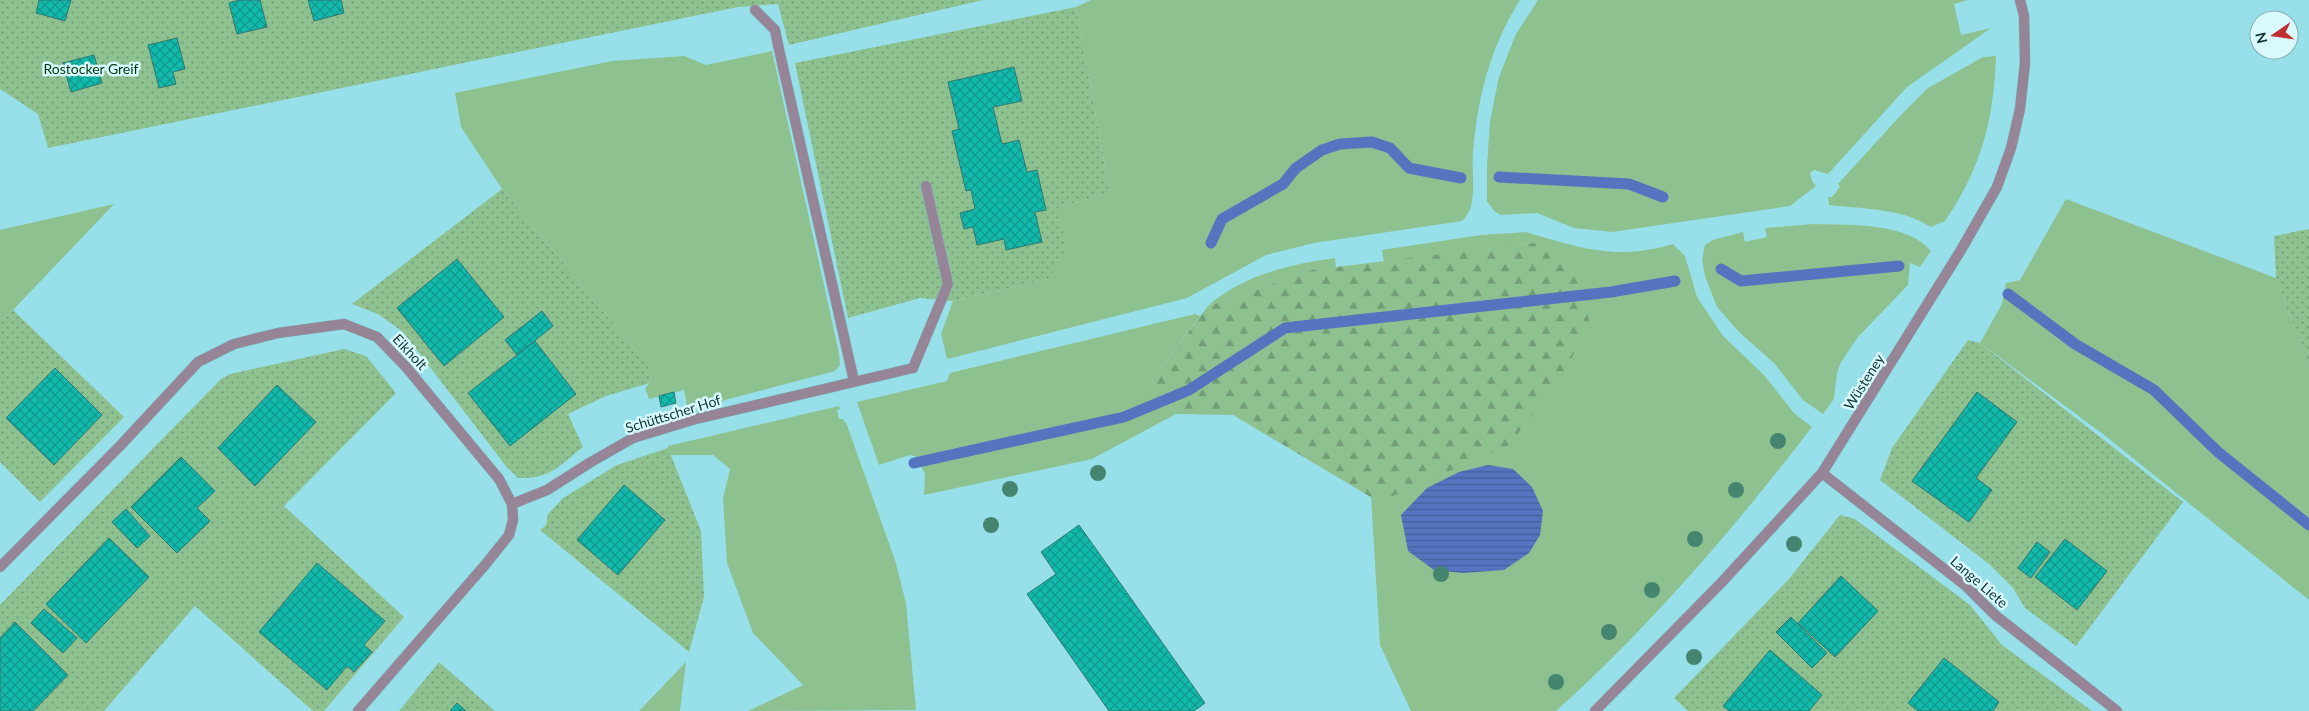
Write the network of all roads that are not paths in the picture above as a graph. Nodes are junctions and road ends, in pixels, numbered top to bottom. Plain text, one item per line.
1 (2020, 0) edge
2 (755, 10) dead end
3 (926, 186) dead end
4 (854, 381) junction
5 (1822, 474) junction
6 (512, 504) junction
7 (0, 566) edge
8 (358, 711) edge
9 (1595, 711) edge
10 (2117, 711) edge

1 - 5 street, Wüsteney
2 - 4 street
3 - 4 street, Schüttscher Hof
4 - 6 street, Schüttscher Hof
5 - 9 street, Wüsteney
5 - 10 street, Lange Liete
6 - 7 street, Eikholt
6 - 8 street

